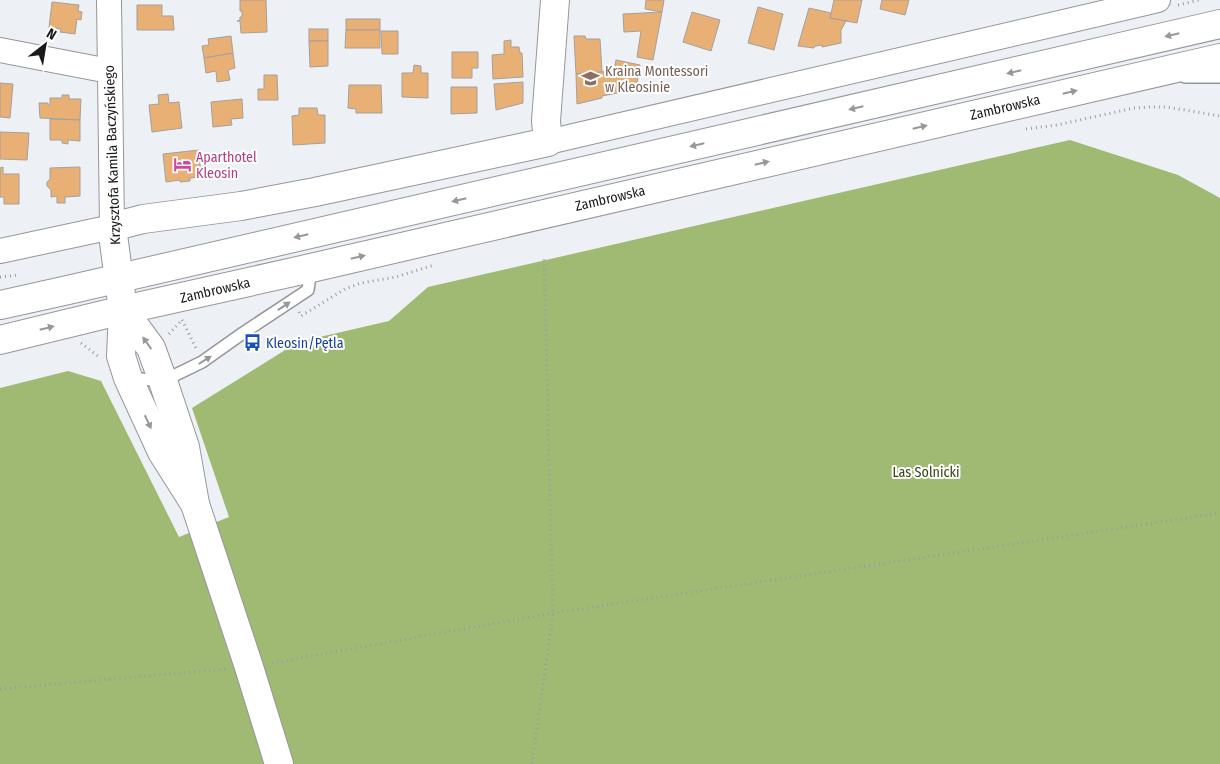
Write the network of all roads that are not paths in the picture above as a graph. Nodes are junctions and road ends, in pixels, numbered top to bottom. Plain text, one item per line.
1 (109, 0) edge
2 (555, 0) edge
3 (1158, 0) edge
4 (1220, 24) edge
5 (0, 50) edge
6 (1220, 58) edge
7 (110, 71) junction
8 (1139, 76) junction
9 (1220, 77) edge
10 (548, 142) junction
11 (112, 227) junction
12 (0, 251) edge
13 (311, 268) junction
14 (119, 278) junction
15 (0, 305) edge
16 (123, 310) junction
17 (0, 340) edge
18 (128, 378) junction
19 (163, 380) junction
20 (195, 504) junction
21 (279, 764) edge

1 - 7 street, Krzysztofa Kamila Baczyńskiego
2 - 10 main road
3 - 10 street
4 -> 14 main road
5 - 7 street
6 - 8 main road, Zambrowska
7 - 11 street, Krzysztofa Kamila Baczyńskiego
8 - 9 lane
13 -> 8 main road, Zambrowska
10 - 11 main road
11 - 12 street
11 - 14 main road, Krzysztofa Kamila Baczyńskiego
13 - 16 main road, Zambrowska
19 -> 13 lane
14 - 15 main road
14 - 16 main road, Krzysztofa Kamila Baczyńskiego
17 -> 16 main road, Zambrowska
16 - 18 main road, Krzysztofa Kamila Baczyńskiego
19 -> 16 main road
18 - 19 lane
18 -> 20 main road, Krzysztofa Kamila Baczyńskiego
19 - 20 main road
20 - 21 main road

